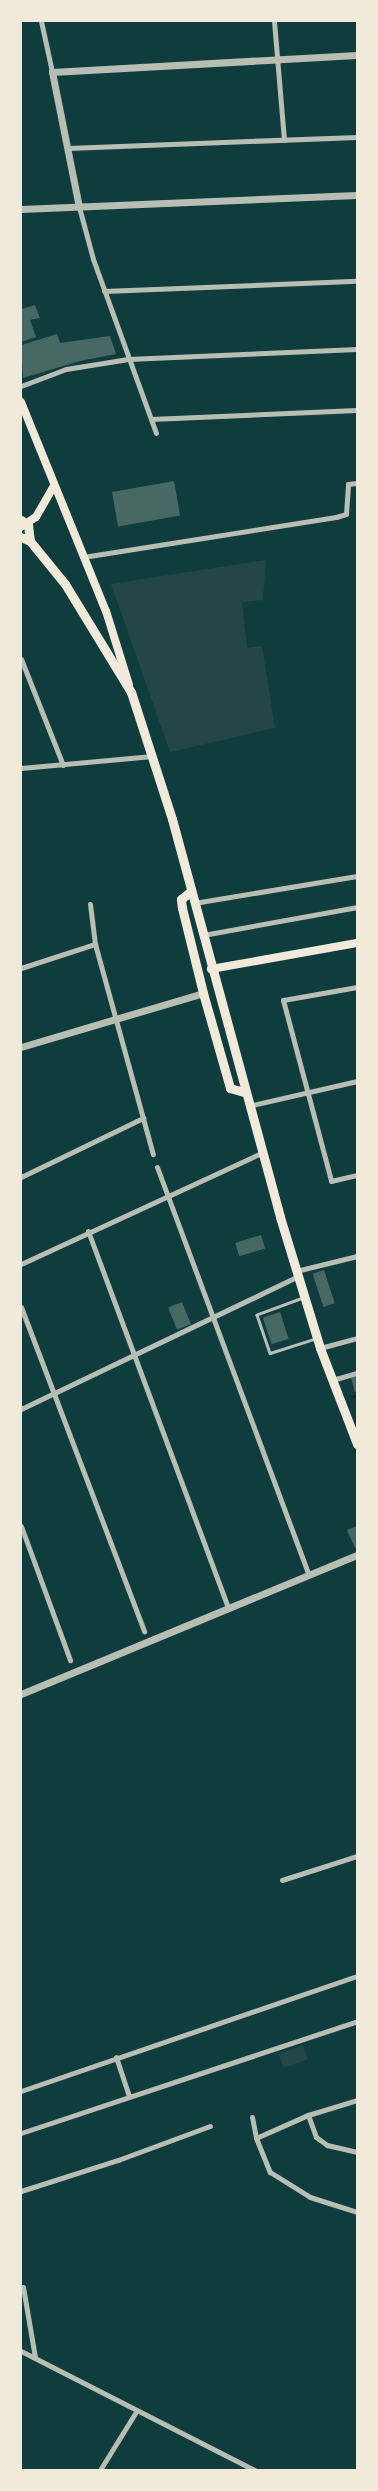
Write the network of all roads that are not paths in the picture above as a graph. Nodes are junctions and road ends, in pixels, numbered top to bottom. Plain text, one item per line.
1 (41, 21) edge
2 (274, 21) edge
3 (357, 55) edge
4 (278, 59) junction
5 (52, 72) junction
6 (357, 137) edge
7 (284, 140) junction
8 (68, 148) junction
9 (357, 195) edge
10 (79, 207) junction
11 (21, 209) edge
12 (357, 281) edge
13 (104, 290) junction
14 (357, 349) edge
15 (128, 358) junction
16 (21, 386) edge
17 (21, 402) edge
18 (357, 410) edge
19 (150, 419) junction
20 (156, 433) dead end
21 (357, 483) edge
22 (53, 487) junction
23 (23, 524) edge
24 (26, 539) edge
25 (83, 557) junction
26 (21, 659) edge
27 (131, 692) junction
28 (152, 756) junction
29 (63, 765) junction
30 (21, 768) edge
31 (357, 876) edge
32 (191, 891) junction
33 (90, 904) dead end
34 (194, 904) junction
35 (357, 907) edge
36 (202, 935) junction
37 (357, 943) edge
38 (95, 944) junction
39 (21, 968) edge
40 (211, 969) junction
41 (357, 986) edge
42 (203, 993) junction
43 (116, 1017) junction
44 (21, 1047) edge
45 (357, 1081) edge
46 (244, 1092) junction
47 (307, 1093) junction
48 (248, 1106) junction
49 (143, 1118) junction
50 (261, 1153) junction
51 (153, 1154) dead end
52 (157, 1167) dead end
53 (357, 1175) edge
54 (21, 1177) edge
55 (167, 1194) junction
56 (88, 1231) junction
57 (357, 1256) edge
58 (21, 1264) edge
59 (297, 1274) junction
60 (304, 1298) junction
61 (21, 1307) edge
62 (212, 1315) junction
63 (317, 1338) junction
64 (357, 1338) edge
65 (320, 1348) junction
66 (135, 1353) junction
67 (357, 1373) edge
68 (332, 1380) junction
69 (56, 1392) junction
70 (21, 1409) edge
71 (354, 1432) edge
72 (357, 1443) edge
73 (21, 1526) edge
74 (357, 1555) edge
75 (309, 1575) junction
76 (228, 1608) junction
77 (144, 1631) dead end
78 (70, 1660) dead end
79 (21, 1694) edge
80 (357, 1856) edge
81 (282, 1880) dead end
82 (357, 1976) edge
83 (357, 2021) edge
84 (116, 2057) junction
85 (21, 2091) edge
86 (129, 2096) junction
87 (357, 2100) edge
88 (308, 2115) junction
89 (252, 2117) dead end
90 (210, 2126) dead end
91 (21, 2133) edge
92 (256, 2138) junction
93 (357, 2152) edge
94 (21, 2190) edge
95 (357, 2212) edge
96 (23, 2287) dead end
97 (21, 2351) edge
98 (36, 2356) junction
99 (137, 2410) junction
100 (100, 2470) edge
101 (255, 2470) edge

1 - 5 street
2 - 4 street
3 - 4 street
4 - 5 street
4 - 7 street
5 - 8 street
6 - 7 street
7 - 8 street
8 - 10 street
9 - 10 street
10 - 11 street
10 - 13 street
12 - 13 street
13 - 15 street
14 - 15 street
15 - 16 street
15 - 19 street
17 - 22 main road
18 - 19 street
19 - 20 street
21 - 25 street
22 - 23 main road
22 - 25 main road
23 - 24 main road
24 - 27 main road
25 - 27 main road
26 - 29 street
27 - 28 main road
28 - 29 street
28 - 32 main road
29 - 30 street
31 - 34 street
32 - 34 main road
32 - 42 main road
33 - 38 street
34 - 36 main road
35 - 36 street
36 - 40 main road
37 - 40 main road
38 - 39 street
38 - 43 street
40 - 46 main road
41 - 47 street
42 - 43 street
42 - 46 main road
43 - 44 street
43 - 49 street
45 - 47 street
46 - 48 main road
47 - 48 street
47 - 53 street
48 - 50 main road
49 - 51 street
49 - 54 street
50 - 55 street
50 - 59 main road
52 - 55 street
55 - 56 street
55 - 62 street
56 - 58 street
56 - 66 street
57 - 59 street
59 - 60 main road
59 - 62 street
60 - 63 main road
60 - 63 lane
61 - 69 street
62 - 66 street
62 - 75 street
63 - 65 main road
64 - 65 street
65 - 68 main road
66 - 69 street
66 - 76 street
67 - 68 street
68 - 71 main road
69 - 70 street
69 - 77 street
71 - 72 main road
73 - 78 street
74 - 75 street
75 - 76 street
76 - 79 street
80 - 81 street
82 - 84 street
83 - 86 street
84 - 85 street
84 - 86 street
86 - 91 street
87 - 88 street
88 - 92 street
88 - 93 street
89 - 92 street
90 - 94 street
92 - 95 street
96 - 98 street
97 - 98 street
98 - 99 street
99 - 100 street
99 - 101 street

